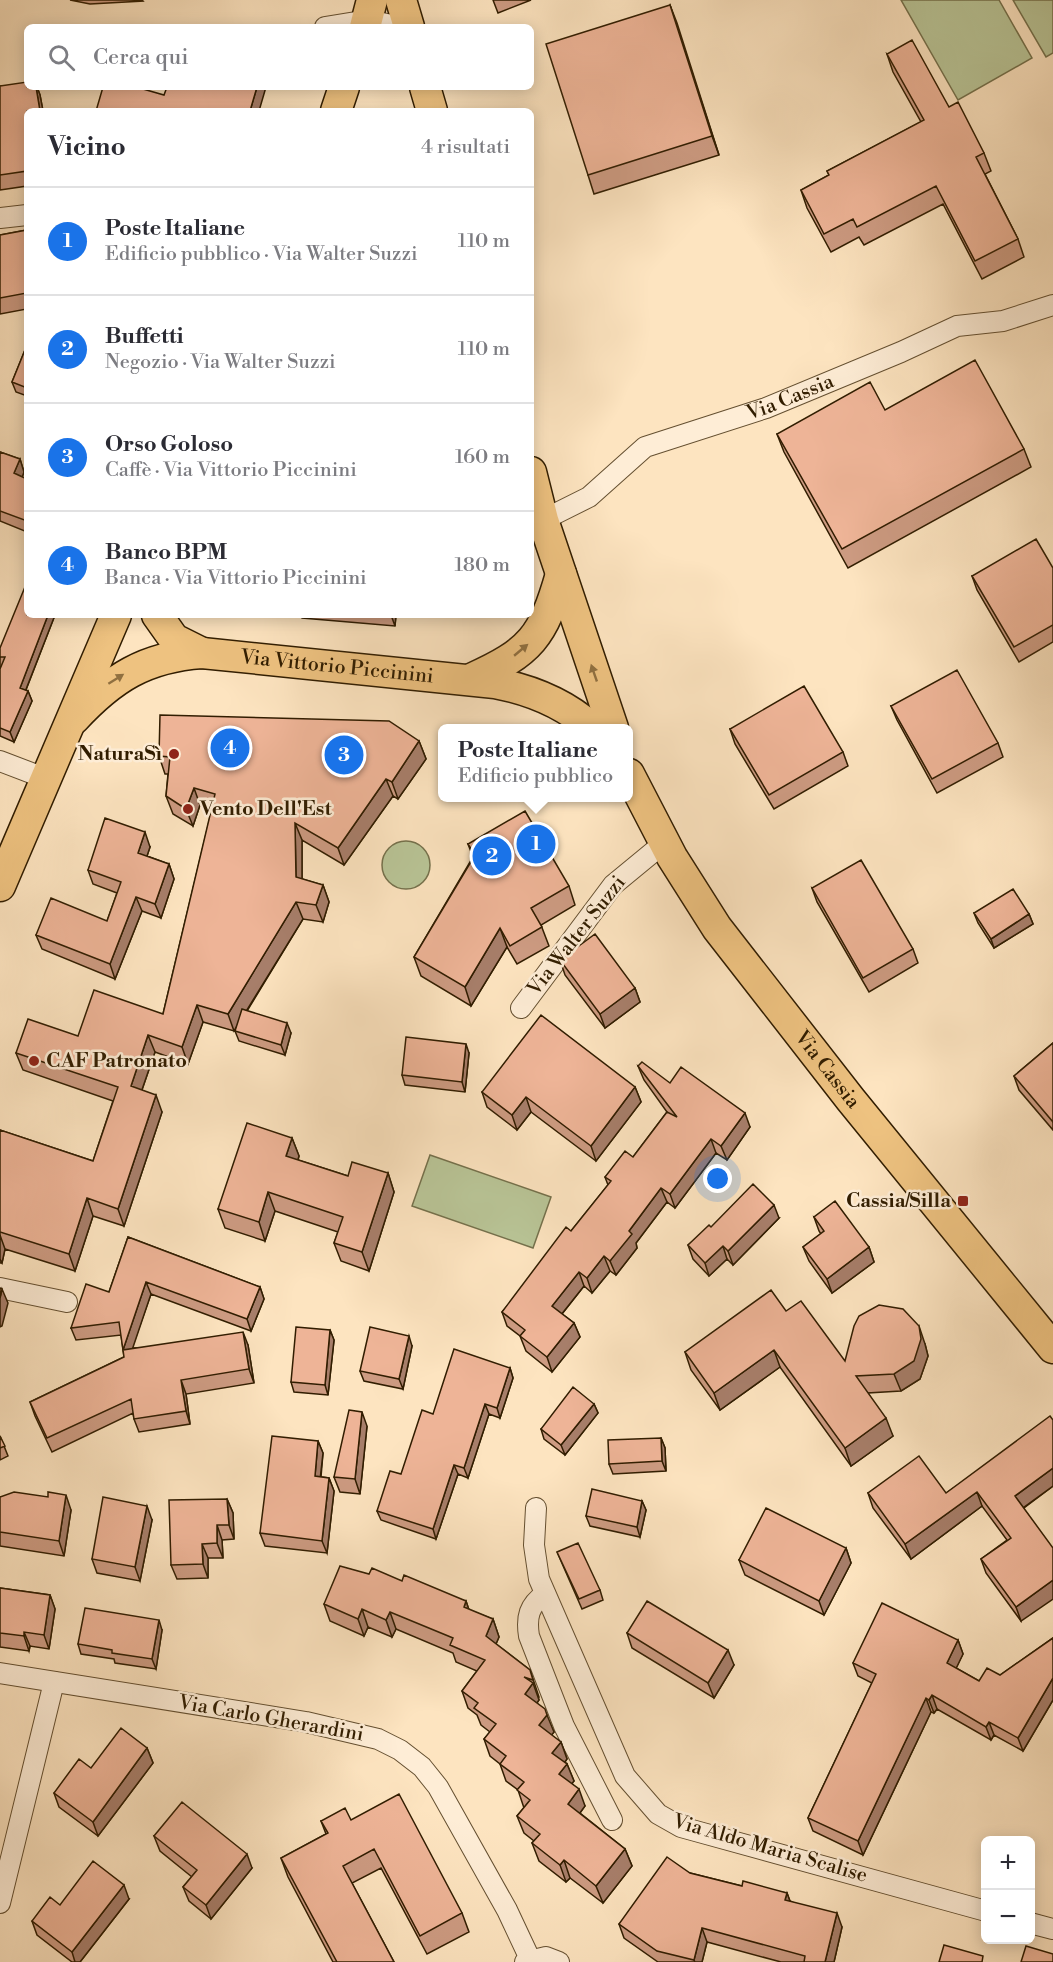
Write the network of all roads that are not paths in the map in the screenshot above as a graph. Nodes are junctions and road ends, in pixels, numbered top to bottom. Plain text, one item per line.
1 (401, 0) edge
2 (368, 16) edge
3 (337, 24) edge
4 (391, 24) edge
5 (408, 24) edge
6 (343, 90) edge
7 (426, 90) edge
8 (337, 108) edge
9 (431, 108) edge
10 (24, 215) edge
11 (0, 218) edge
12 (1053, 305) edge
13 (534, 484) edge
14 (543, 520) junction
15 (561, 574) junction
16 (115, 618) edge
17 (159, 618) edge
18 (202, 653) junction
19 (471, 679) junction
20 (74, 719) junction
21 (586, 724) edge
22 (611, 724) edge
23 (0, 761) edge
24 (47, 780) junction
25 (633, 782) edge
26 (664, 843) junction
27 (0, 886) edge
28 (521, 1008) dead end
29 (0, 1288) edge
30 (67, 1302) dead end
31 (1053, 1348) edge
32 (536, 1508) dead end
33 (545, 1593) junction
34 (0, 1673) edge
35 (54, 1682) junction
36 (612, 1820) dead end
37 (0, 1903) edge
38 (981, 1910) edge
39 (1035, 1924) edge
40 (1053, 1929) edge
41 (527, 1960) edge
42 (559, 1962) edge

1 - 5 main road
2 - 3 street
2 - 4 street
6 - 8 main road
7 - 9 main road
10 - 11 street
12 - 14 street, Via Cassia
13 - 14 main road
14 - 15 main road
19 -> 15 main road
22 -> 15 main road
16 - 20 main road
17 - 18 main road, Via Vittorio Piccinini
18 - 19 main road, Via Vittorio Piccinini
20 -> 18 main road, Via Vittorio Piccinini
19 - 21 main road, Via Vittorio Piccinini
20 - 24 main road
23 - 24 street
24 - 27 main road
25 - 26 main road, Via Cassia
26 - 28 street, Via Walter Suzzi
26 - 31 main road, Via Cassia
29 - 30 street
32 - 33 street, Via Aldo Maria Scalise
33 - 36 street
33 - 38 street, Via Aldo Maria Scalise
34 - 35 street, Via Carlo Gherardini
35 - 37 street
35 - 41 street, Via Carlo Gherardini
39 - 40 street
41 - 42 street

